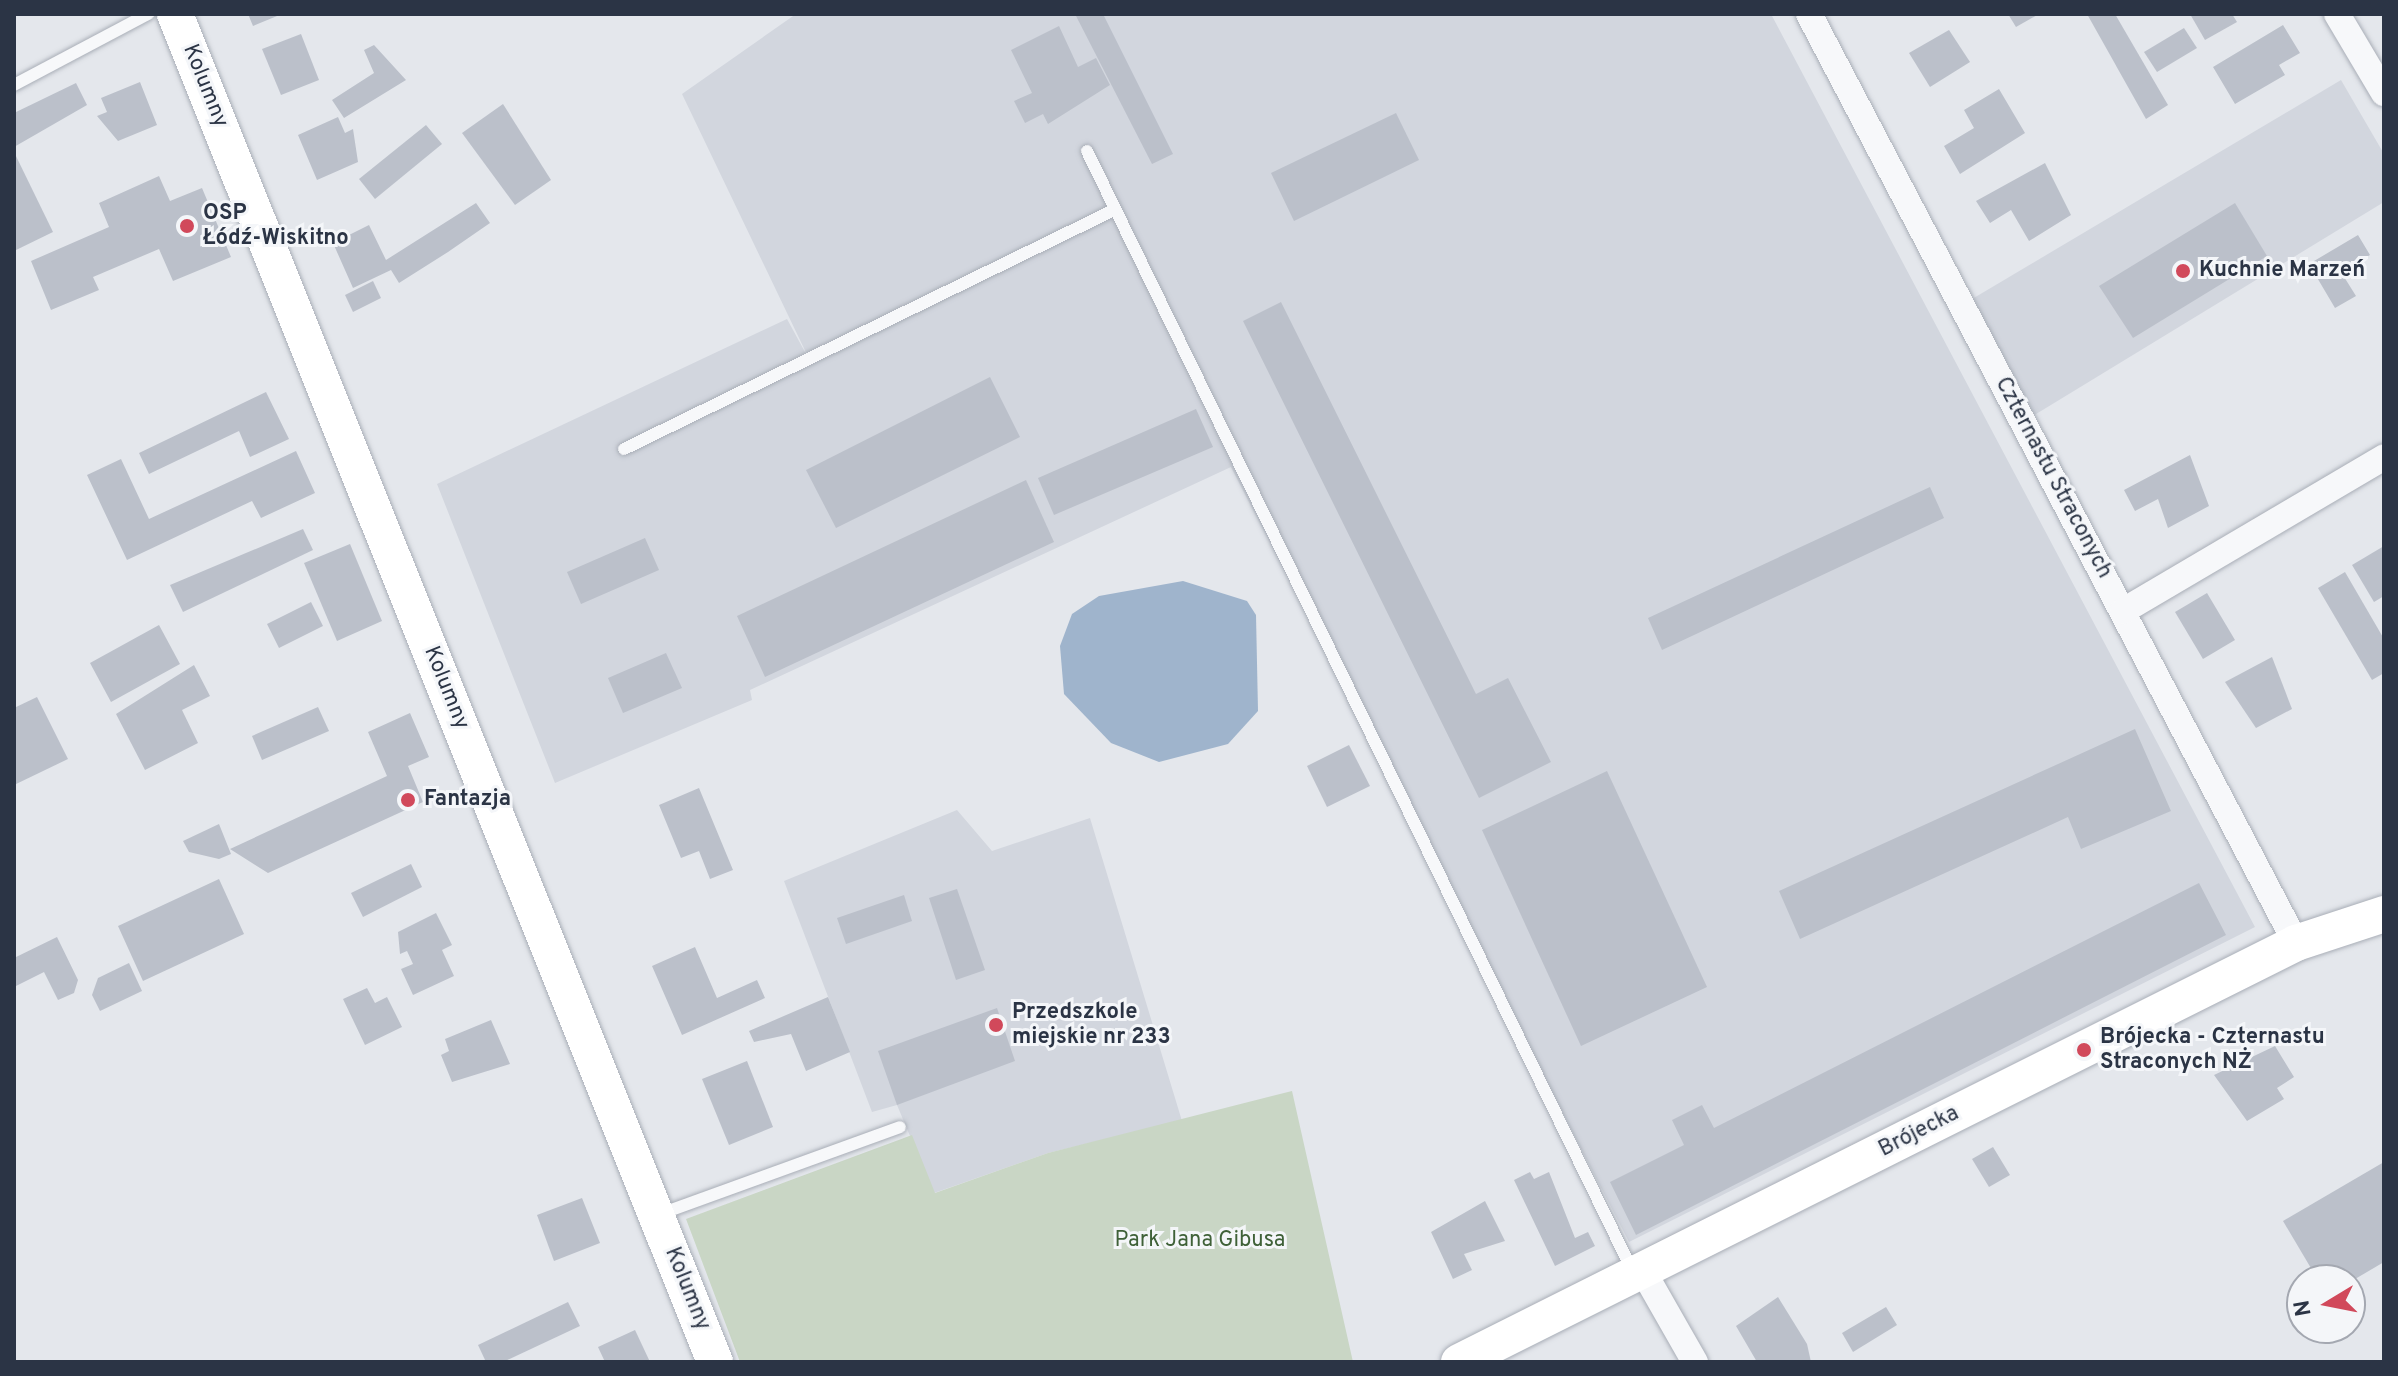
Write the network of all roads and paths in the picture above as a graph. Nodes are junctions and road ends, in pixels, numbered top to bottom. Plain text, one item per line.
1 (148, 14) edge
2 (175, 14) edge
3 (1809, 14) edge
4 (2337, 14) edge
5 (14, 85) edge
6 (2384, 93) edge
7 (1087, 151) dead end
8 (1116, 209) junction
9 (624, 449) dead end
10 (2384, 457) edge
11 (2123, 611) junction
12 (2384, 914) edge
13 (2296, 943) junction
14 (900, 1127) dead end
15 (657, 1215) junction
16 (1639, 1273) junction
17 (715, 1362) edge
18 (1459, 1362) edge
19 (1695, 1362) edge

1 - 5 lane
2 - 15 street, Kolumny
3 - 11 street, Czternastu Straconych
4 - 6 street
7 - 8 lane
8 - 9 lane
8 - 16 lane
10 - 11 street
11 - 13 street, Czternastu Straconych
12 - 13 street, Brójecka
13 - 16 street, Brójecka
14 - 15 lane
15 - 17 street, Kolumny
16 - 18 street, Brójecka
16 - 19 street

